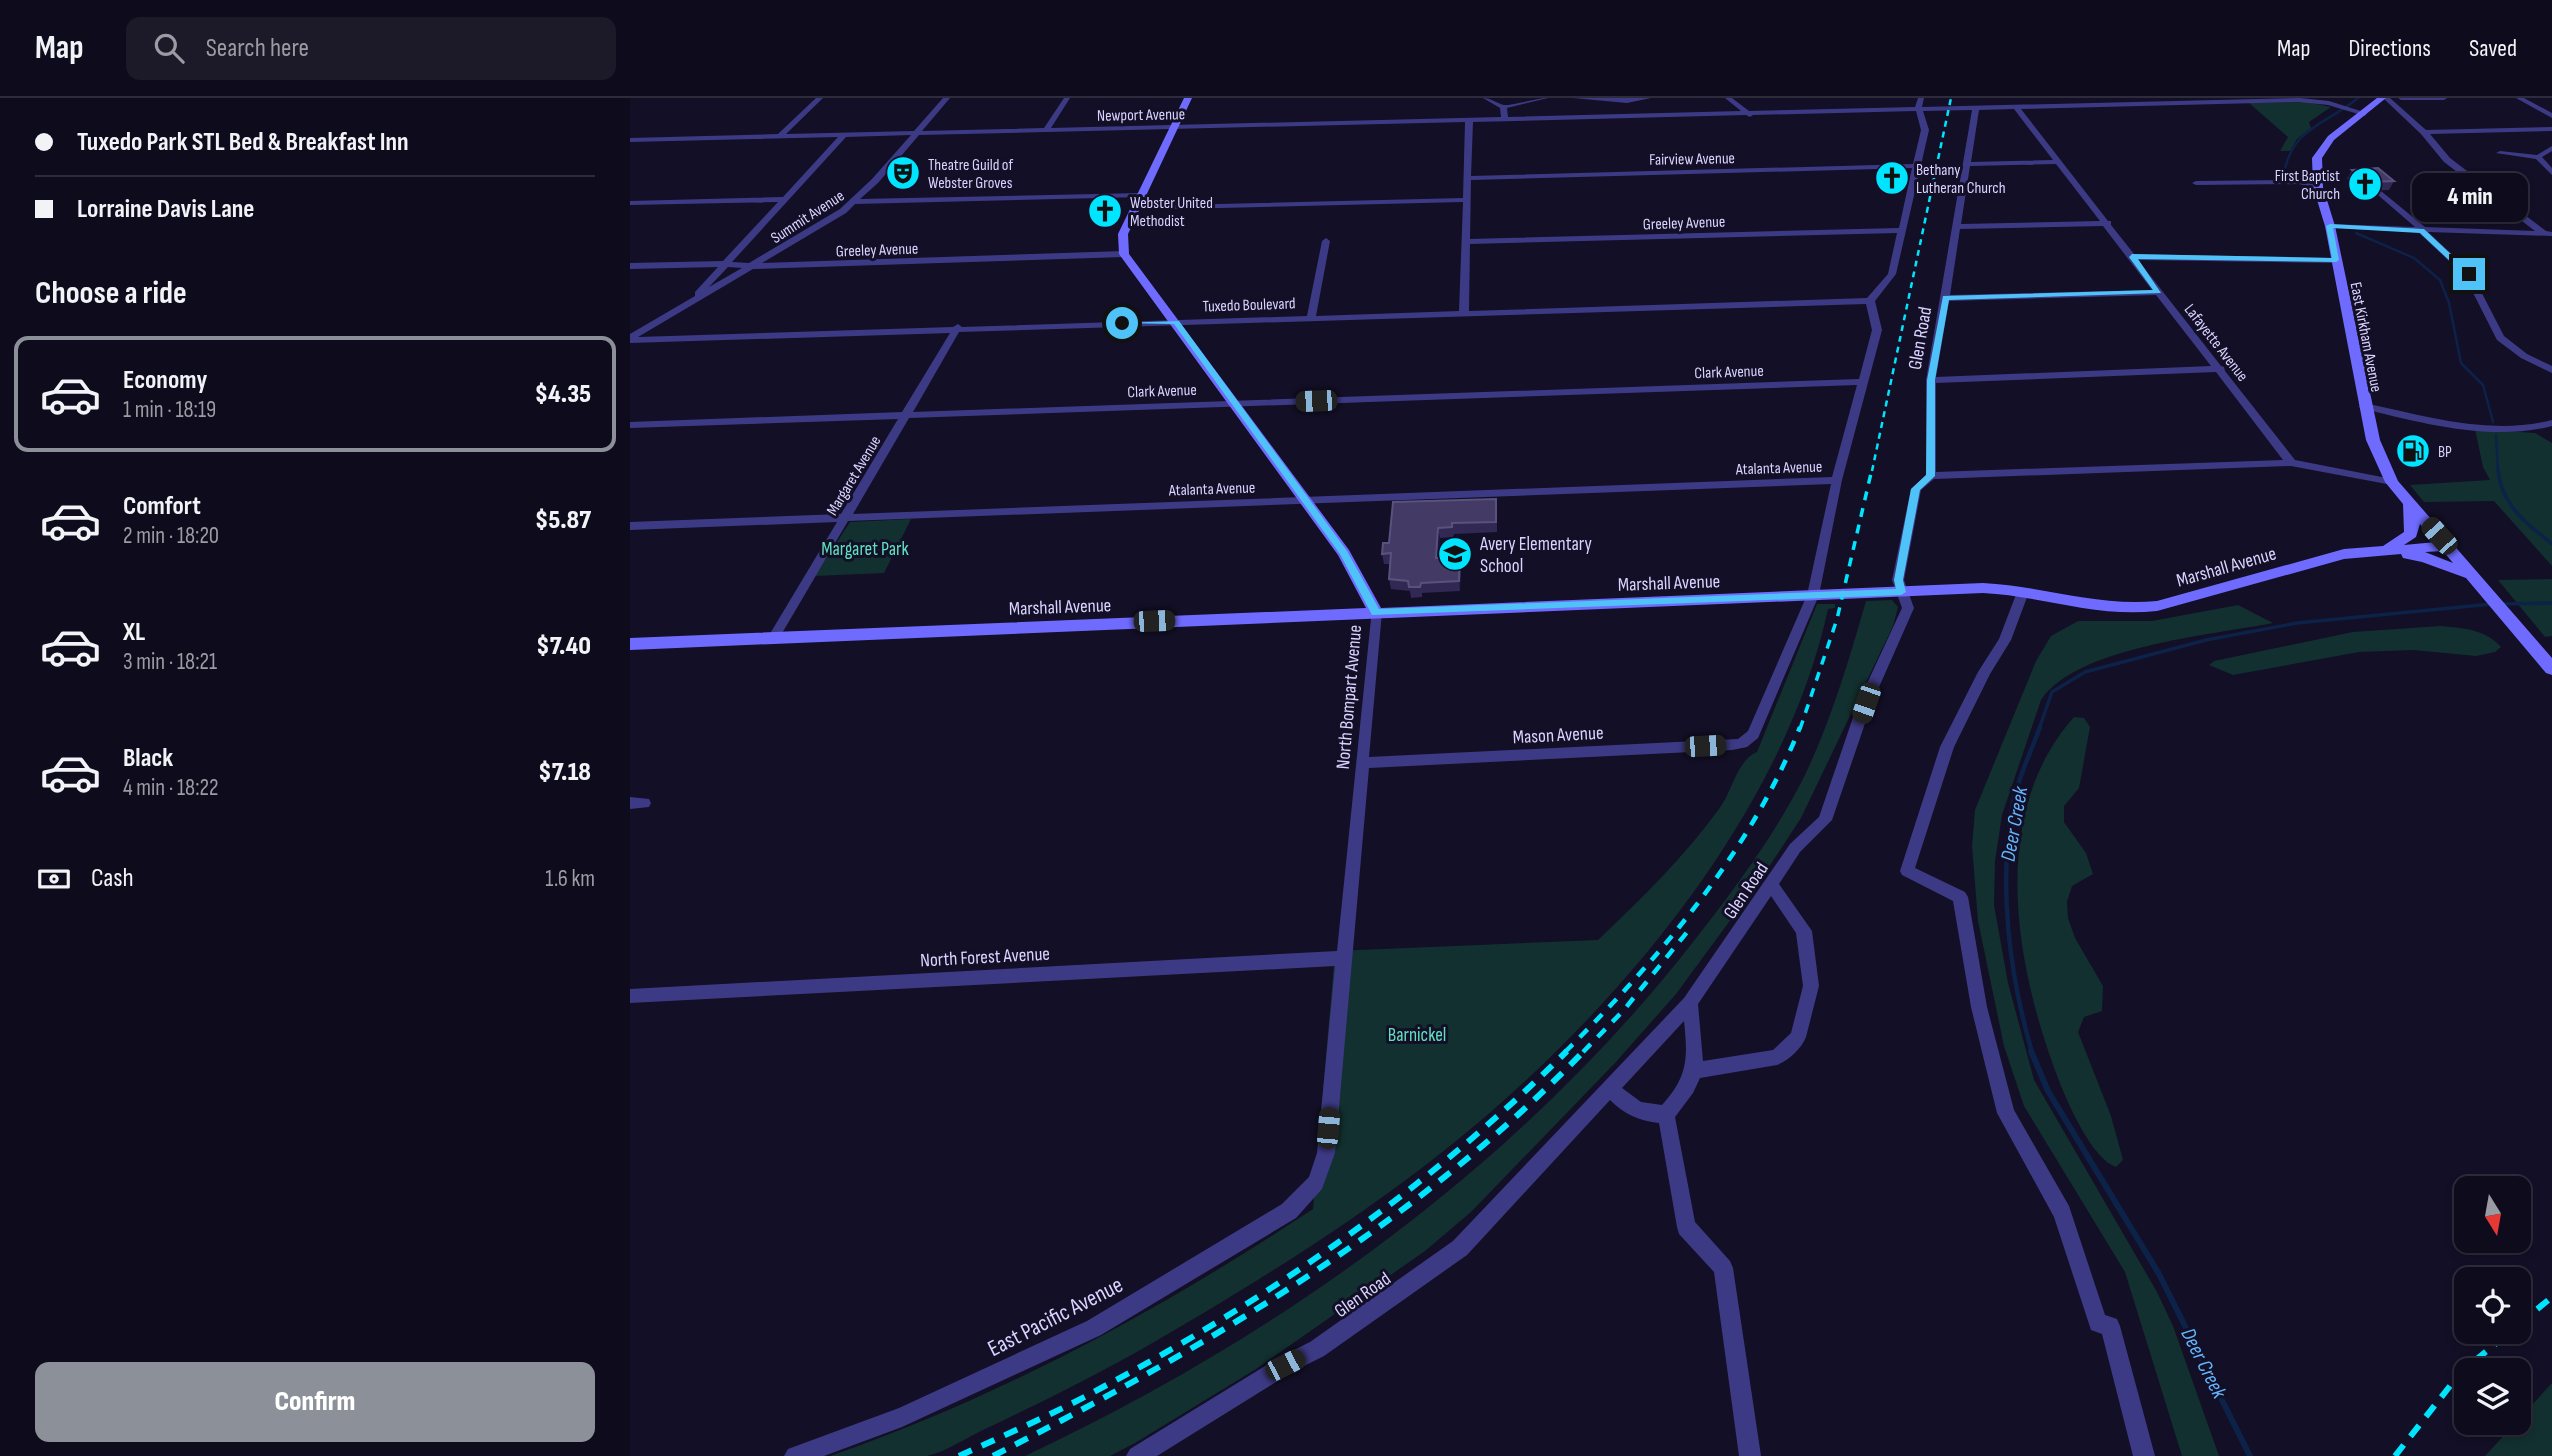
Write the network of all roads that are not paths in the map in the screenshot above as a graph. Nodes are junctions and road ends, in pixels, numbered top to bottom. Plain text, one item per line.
1 (820, 98) edge
2 (947, 98) edge
3 (1067, 98) edge
4 (1188, 98) edge
5 (1486, 98) edge
6 (1545, 98) edge
7 (1576, 98) edge
8 (1648, 98) edge
9 (1728, 98) edge
10 (1921, 98) edge
11 (2155, 98) edge
12 (2384, 98) edge
13 (2401, 98) edge
14 (2444, 98) edge
15 (2519, 98) edge
16 (2254, 100) edge
17 (2328, 101) edge
18 (2165, 103) junction
19 (1503, 107) junction
20 (2015, 107) junction
21 (1972, 109) junction
22 (1919, 110) junction
23 (2359, 112) junction
24 (1750, 115) junction
25 (2552, 116) edge
26 (1469, 120) junction
27 (1505, 120) junction
28 (1174, 128) junction
29 (2552, 129) edge
30 (1046, 130) junction
31 (2424, 132) junction
32 (928, 133) junction
33 (917, 134) junction
34 (844, 135) junction
35 (780, 136) junction
36 (630, 140) edge
37 (2552, 148) edge
38 (2500, 153) dead end
39 (2538, 157) junction
40 (2058, 162) junction
41 (1966, 164) junction
42 (1916, 166) junction
43 (2552, 173) edge
44 (1468, 177) junction
45 (2196, 183) dead end
46 (2318, 187) junction
47 (2381, 193) edge
48 (1141, 195) junction
49 (786, 199) junction
50 (1467, 200) junction
51 (854, 202) junction
52 (870, 202) junction
53 (630, 203) edge
54 (1135, 208) junction
55 (2108, 223) junction
56 (2330, 226) junction
57 (1956, 228) junction
58 (1903, 230) junction
59 (2423, 231) junction
60 (2550, 236) edge
61 (1326, 241) dead end
62 (1466, 242) junction
63 (1124, 254) junction
64 (2132, 257) junction
65 (2336, 260) junction
66 (723, 264) junction
67 (630, 266) edge
68 (753, 266) junction
69 (2159, 292) junction
70 (1945, 298) junction
71 (1870, 301) junction
72 (691, 303) junction
73 (1464, 313) junction
74 (1311, 318) junction
75 (1176, 322) junction
76 (958, 327) junction
77 (630, 339) edge
78 (2221, 369) junction
79 (2552, 370) edge
80 (1931, 380) junction
81 (1864, 382) junction
82 (1234, 404) junction
83 (2364, 406) junction
84 (908, 415) junction
85 (2552, 423) edge
86 (630, 425) edge
87 (2538, 428) junction
88 (2551, 438) edge
89 (2291, 463) junction
90 (1931, 476) junction
91 (1837, 480) junction
92 (2392, 482) junction
93 (1305, 500) junction
94 (2410, 503) junction
95 (846, 518) junction
96 (630, 526) edge
97 (2448, 545) junction
98 (2385, 549) junction
99 (2344, 554) junction
100 (2479, 583) junction
101 (1901, 592) junction
102 (2023, 592) junction
103 (1813, 595) junction
104 (1376, 612) junction
105 (774, 637) junction
106 (630, 644) edge
107 (2552, 669) edge
108 (1362, 763) junction
109 (1772, 886) junction
110 (1343, 958) junction
111 (630, 996) edge
112 (1690, 1003) junction
113 (1696, 1070) junction
114 (1610, 1087) junction
115 (1667, 1114) junction
116 (1316, 1183) joint
117 (796, 1456) edge
118 (1137, 1456) edge
119 (1750, 1456) edge
120 (2144, 1456) edge

1 - 35 street
2 - 33 street, Summit Avenue
3 - 30 street
4 - 28 street
5 - 19 street
6 - 19 street
7 - 8 street
9 - 24 street
10 - 22 street
11 - 18 street
12 - 23 street, East Kirkham Avenue
12 - 31 street
13 - 14 street
15 - 25 street
16 - 17 street, Newport Avenue
16 - 18 street, Newport Avenue
17 - 23 street, Newport Avenue
18 - 20 street, Newport Avenue
19 - 27 street
20 - 21 street, Newport Avenue
20 - 40 street, Lafayette Avenue
21 - 22 street, Newport Avenue
21 - 41 street, Glen Road
22 - 24 street, Newport Avenue
22 - 42 street
23 - 46 street, East Kirkham Avenue
24 - 27 street, Newport Avenue
26 - 27 street, Newport Avenue
26 - 28 street, Newport Avenue
26 - 44 street
28 - 30 street, Newport Avenue
28 - 48 street
29 - 31 street
30 - 32 street, Newport Avenue
31 - 60 street
32 - 33 street, Newport Avenue
32 - 52 street
33 - 34 street, Newport Avenue
33 - 51 street, Summit Avenue
34 - 35 street, Newport Avenue
34 - 49 street, Summit Avenue
35 - 36 street, Newport Avenue
37 - 39 street
38 - 39 street
39 - 43 street
40 - 41 street
40 - 55 street, Lafayette Avenue
41 - 57 street, Glen Road
42 - 44 street, Fairview Avenue
42 - 58 street
44 - 50 street
45 - 46 street
46 - 56 street, East Kirkham Avenue
47 - 59 street
48 - 52 street
48 - 54 street
49 - 53 street
49 - 66 street, Summit Avenue
50 - 54 street
50 - 62 street
51 - 52 street
51 - 68 street, Summit Avenue
54 - 63 street
55 - 57 street
55 - 64 street, Lafayette Avenue
56 - 59 street
56 - 65 street, East Kirkham Avenue
57 - 70 street, Glen Road
58 - 62 street, Greeley Avenue
58 - 71 street
59 - 60 street
59 - 79 street
61 - 74 street
62 - 73 street
63 - 68 street, Greeley Avenue
63 - 75 street, North Bompart Avenue
64 - 65 street
64 - 69 street, Lafayette Avenue
65 - 83 street, East Kirkham Avenue
66 - 67 street, Greeley Avenue
66 - 68 street, Greeley Avenue
66 - 72 street, Summit Avenue
68 - 72 street, Summit Avenue
69 - 70 street
69 - 78 street, Lafayette Avenue
70 - 80 street, Glen Road
71 - 73 street, Tuxedo Boulevard
71 - 81 street
72 - 77 street, Summit Avenue
73 - 74 street, Tuxedo Boulevard
74 - 75 street, Tuxedo Boulevard
75 - 76 street, Tuxedo Boulevard
75 - 82 street, North Bompart Avenue
76 - 77 street, Tuxedo Boulevard
76 - 84 street, Margaret Avenue
78 - 80 street
78 - 89 street, Lafayette Avenue
80 - 90 street, Glen Road
81 - 82 street, Clark Avenue
81 - 91 street
82 - 84 street, Clark Avenue
82 - 93 street, North Bompart Avenue
83 - 87 street
83 - 92 street, East Kirkham Avenue
84 - 86 street, Clark Avenue
84 - 95 street, Margaret Avenue
85 - 87 street
87 - 88 street
89 - 90 street
89 - 92 street
90 - 101 street, Glen Road
91 - 93 street, Atalanta Avenue
91 - 103 street
92 - 94 street, East Kirkham Avenue
93 - 95 street, Atalanta Avenue
93 - 104 street, North Bompart Avenue
94 - 97 street, East Kirkham Avenue
94 - 98 street
95 - 96 street, Atalanta Avenue
95 - 105 street, Margaret Avenue
97 - 98 street, Marshall Avenue
97 - 100 street, East Kirkham Avenue
98 - 99 street, Marshall Avenue
99 - 100 street
99 - 102 street, Marshall Avenue
100 - 107 street, East Kirkham Avenue
101 - 102 street, Marshall Avenue
101 - 103 street, Marshall Avenue
101 - 109 street, Glen Road
102 - 120 street
103 - 104 street, Marshall Avenue
103 - 108 street, Mason Avenue
104 - 105 street, Marshall Avenue
104 - 108 street, North Bompart Avenue
105 - 106 street, Marshall Avenue
108 - 110 street, North Bompart Avenue
109 - 112 street, Glen Road
109 - 113 street
110 - 111 street, North Forest Avenue
110 - 116 street, North Bompart Avenue
112 - 113 street
112 - 114 street, Glen Road
113 - 115 street
114 - 115 street
114 - 118 street, Glen Road
115 - 119 street
116 - 117 street, East Pacific Avenue

